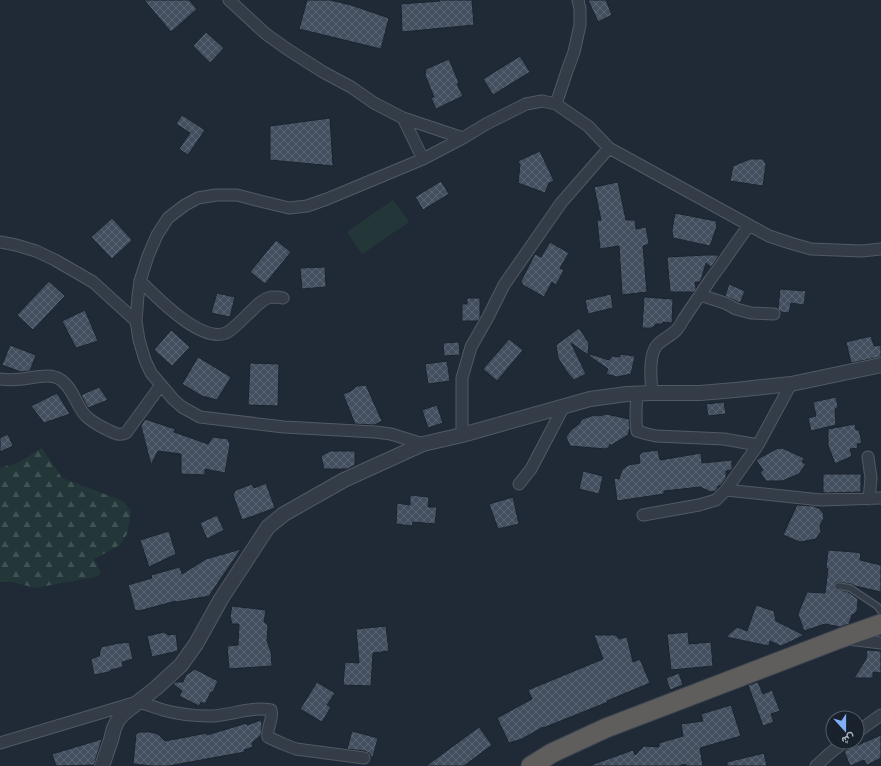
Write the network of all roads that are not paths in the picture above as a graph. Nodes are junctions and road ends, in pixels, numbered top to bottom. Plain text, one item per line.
1 (229, 0) edge
2 (578, 0) edge
3 (556, 104) junction
4 (403, 118) junction
5 (463, 138) junction
6 (609, 148) junction
7 (423, 159) junction
8 (749, 225) junction
9 (0, 242) edge
10 (881, 249) edge
11 (140, 281) junction
12 (700, 295) junction
13 (283, 298) dead end
14 (774, 314) dead end
15 (136, 321) junction
16 (881, 365) edge
17 (0, 379) edge
18 (791, 384) junction
19 (161, 385) junction
20 (652, 393) junction
21 (637, 394) junction
22 (564, 406) junction
23 (462, 435) junction
24 (423, 444) junction
25 (758, 445) junction
26 (868, 457) dead end
27 (519, 484) dead end
28 (726, 490) junction
29 (881, 498) edge
30 (869, 499) junction
31 (643, 515) dead end
32 (838, 586) dead end
33 (881, 611) edge
34 (881, 624) edge
35 (841, 638) junction
36 (881, 643) edge
37 (137, 702) junction
38 (881, 715) edge
39 (865, 726) edge
40 (0, 743) edge
41 (834, 750) edge
42 (364, 758) dead end
43 (102, 766) edge
44 (531, 766) edge
45 (816, 766) edge

1 - 4 street
2 - 3 street
3 - 5 street
3 - 6 street
4 - 5 street
4 - 7 street
5 - 7 street
6 - 8 street
6 - 23 street
7 - 11 street
8 - 10 street
8 - 12 street
9 - 15 street
11 - 13 street
11 - 15 street
12 - 14 street
12 - 20 street
15 - 19 street
16 - 18 street
17 - 19 street
18 - 20 street
18 - 25 street
19 - 24 street
20 - 21 street
21 - 22 street
21 - 25 street
22 - 23 street
22 - 27 street
23 - 24 street
24 - 37 street
25 - 28 street
26 - 30 street
28 - 30 street
28 - 31 street
29 - 30 street
32 - 33 lane
34 - 35 highway
35 - 36 street
35 - 44 highway
37 - 40 street
37 - 42 street
37 - 43 street
38 - 39 street
41 - 45 street

